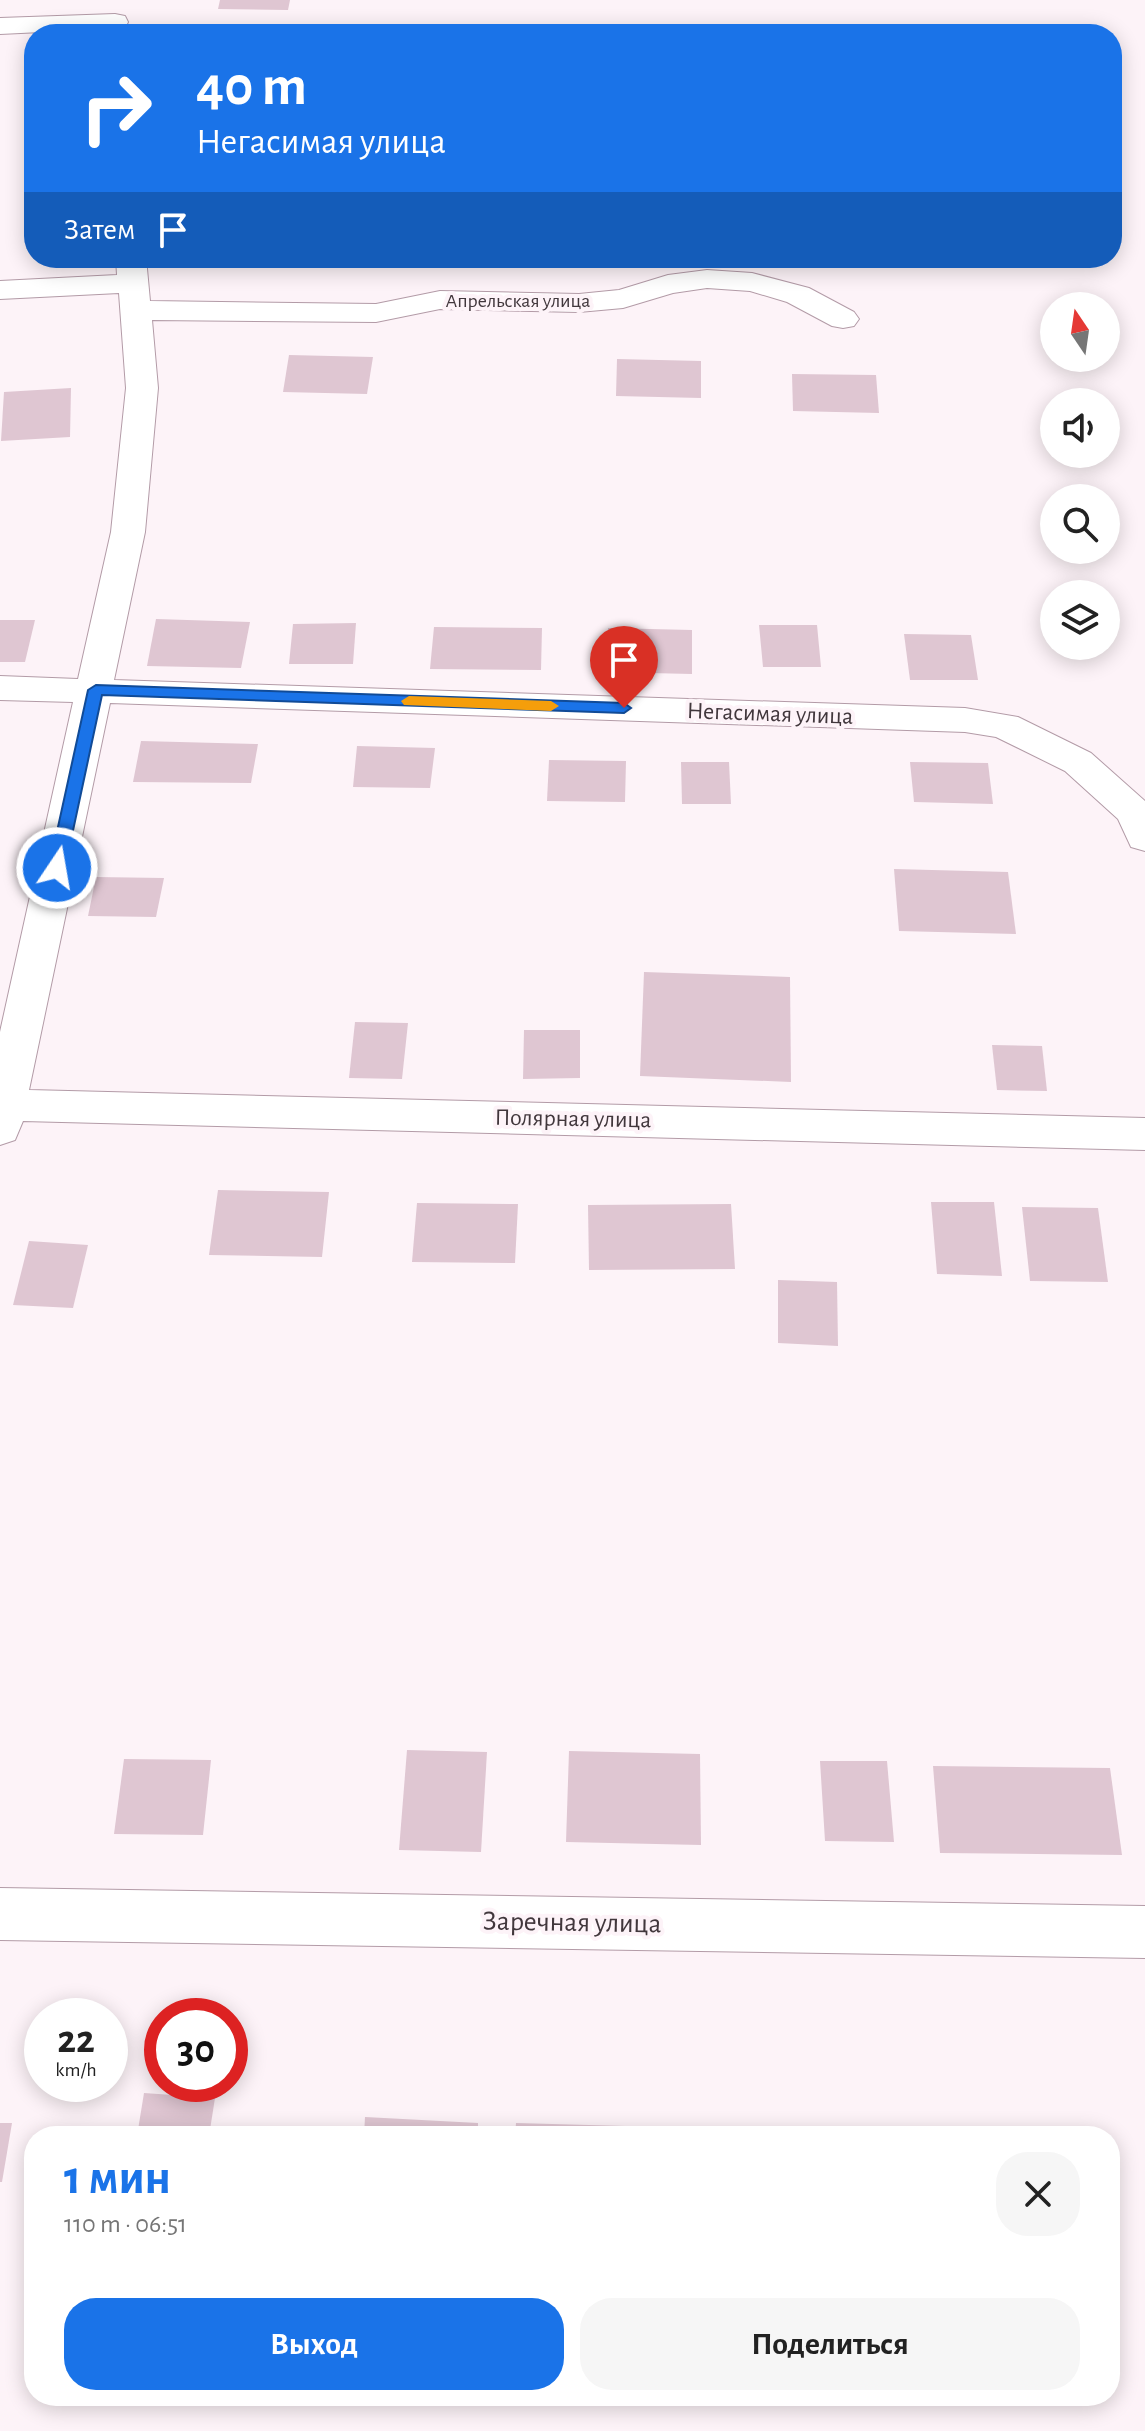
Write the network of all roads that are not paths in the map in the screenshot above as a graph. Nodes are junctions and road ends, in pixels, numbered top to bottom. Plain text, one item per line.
1 (114, 19) edge
2 (33, 24) edge
3 (24, 25) edge
4 (0, 26) edge
5 (133, 284) edge
6 (0, 290) edge
7 (843, 319) dead end
8 (0, 688) edge
9 (96, 690) junction
10 (1145, 838) edge
11 (2, 1113) edge
12 (1145, 1134) edge
13 (0, 1914) edge
14 (1145, 1932) edge

1 - 2 street
3 - 4 street
5 - 6 street, Апрельская улица
5 - 7 street, Апрельская улица
5 - 9 street
8 - 9 street, Негасимая улица
9 - 10 street, Негасимая улица
9 - 11 street
11 - 12 street, Полярная улица
13 - 14 street, Заречная улица

